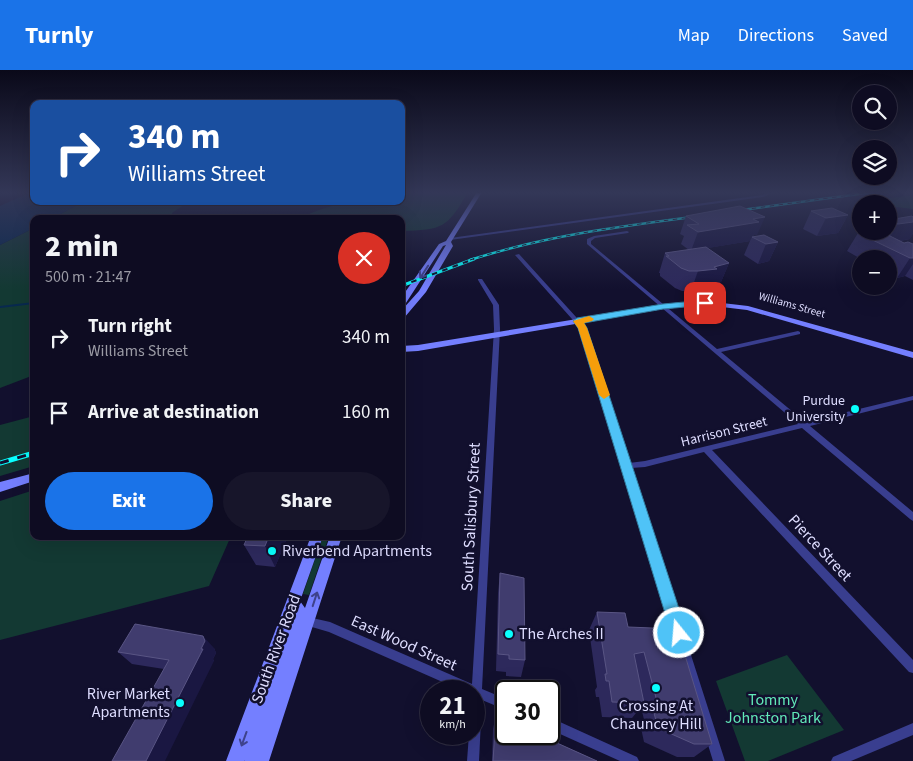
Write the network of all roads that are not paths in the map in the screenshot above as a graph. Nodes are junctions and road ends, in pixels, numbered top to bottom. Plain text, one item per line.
1 (459, 224) edge
2 (561, 224) edge
3 (627, 232) dead end
4 (449, 240) junction
5 (517, 255) dead end
6 (480, 280) dead end
7 (405, 298) edge
8 (663, 307) junction
9 (405, 311) edge
10 (577, 321) junction
11 (798, 333) dead end
12 (497, 335) junction
13 (418, 348) junction
14 (405, 349) edge
15 (715, 351) junction
16 (913, 351) edge
17 (405, 352) edge
18 (913, 355) edge
19 (913, 398) edge
20 (805, 426) junction
21 (706, 449) junction
22 (627, 466) junction
23 (30, 478) edge
24 (0, 487) edge
25 (913, 516) edge
26 (316, 540) edge
27 (335, 540) edge
28 (293, 603) junction
29 (314, 622) junction
30 (913, 668) edge
31 (449, 680) edge
32 (478, 680) edge
33 (560, 729) edge
34 (913, 729) edge
35 (474, 745) edge
36 (235, 761) edge
37 (253, 761) edge
38 (260, 761) edge
39 (473, 761) edge
40 (633, 761) edge
41 (719, 761) edge
42 (837, 761) edge

1 - 4 main road
2 - 4 street
3 - 8 street
4 -> 7 main road
4 - 9 main road
5 - 10 street
6 - 12 street, South Salisbury Street
8 - 10 main road, Williams Street
8 - 15 street
8 - 16 main road, Williams Street
8 - 18 main road, Williams Street
10 - 12 main road, Williams Street
10 - 22 street
11 - 15 street
12 - 13 main road, Williams Street
12 - 32 street, South Salisbury Street
13 - 14 main road, Williams Street
13 - 17 main road, Williams Street
15 - 20 street
19 - 20 street, Harrison Street
20 - 21 street, Harrison Street
20 - 25 street
21 - 22 street, Harrison Street
21 - 30 street, Pierce Street
22 - 41 street
23 - 24 main road
26 - 28 main road, South River Road
29 -> 27 main road, South River Road
28 -> 36 main road, South River Road
28 - 37 main road
29 - 31 street, East Wood Street
29 - 38 main road, South River Road
33 - 40 street
34 - 42 street
35 - 39 street, South Salisbury Street

